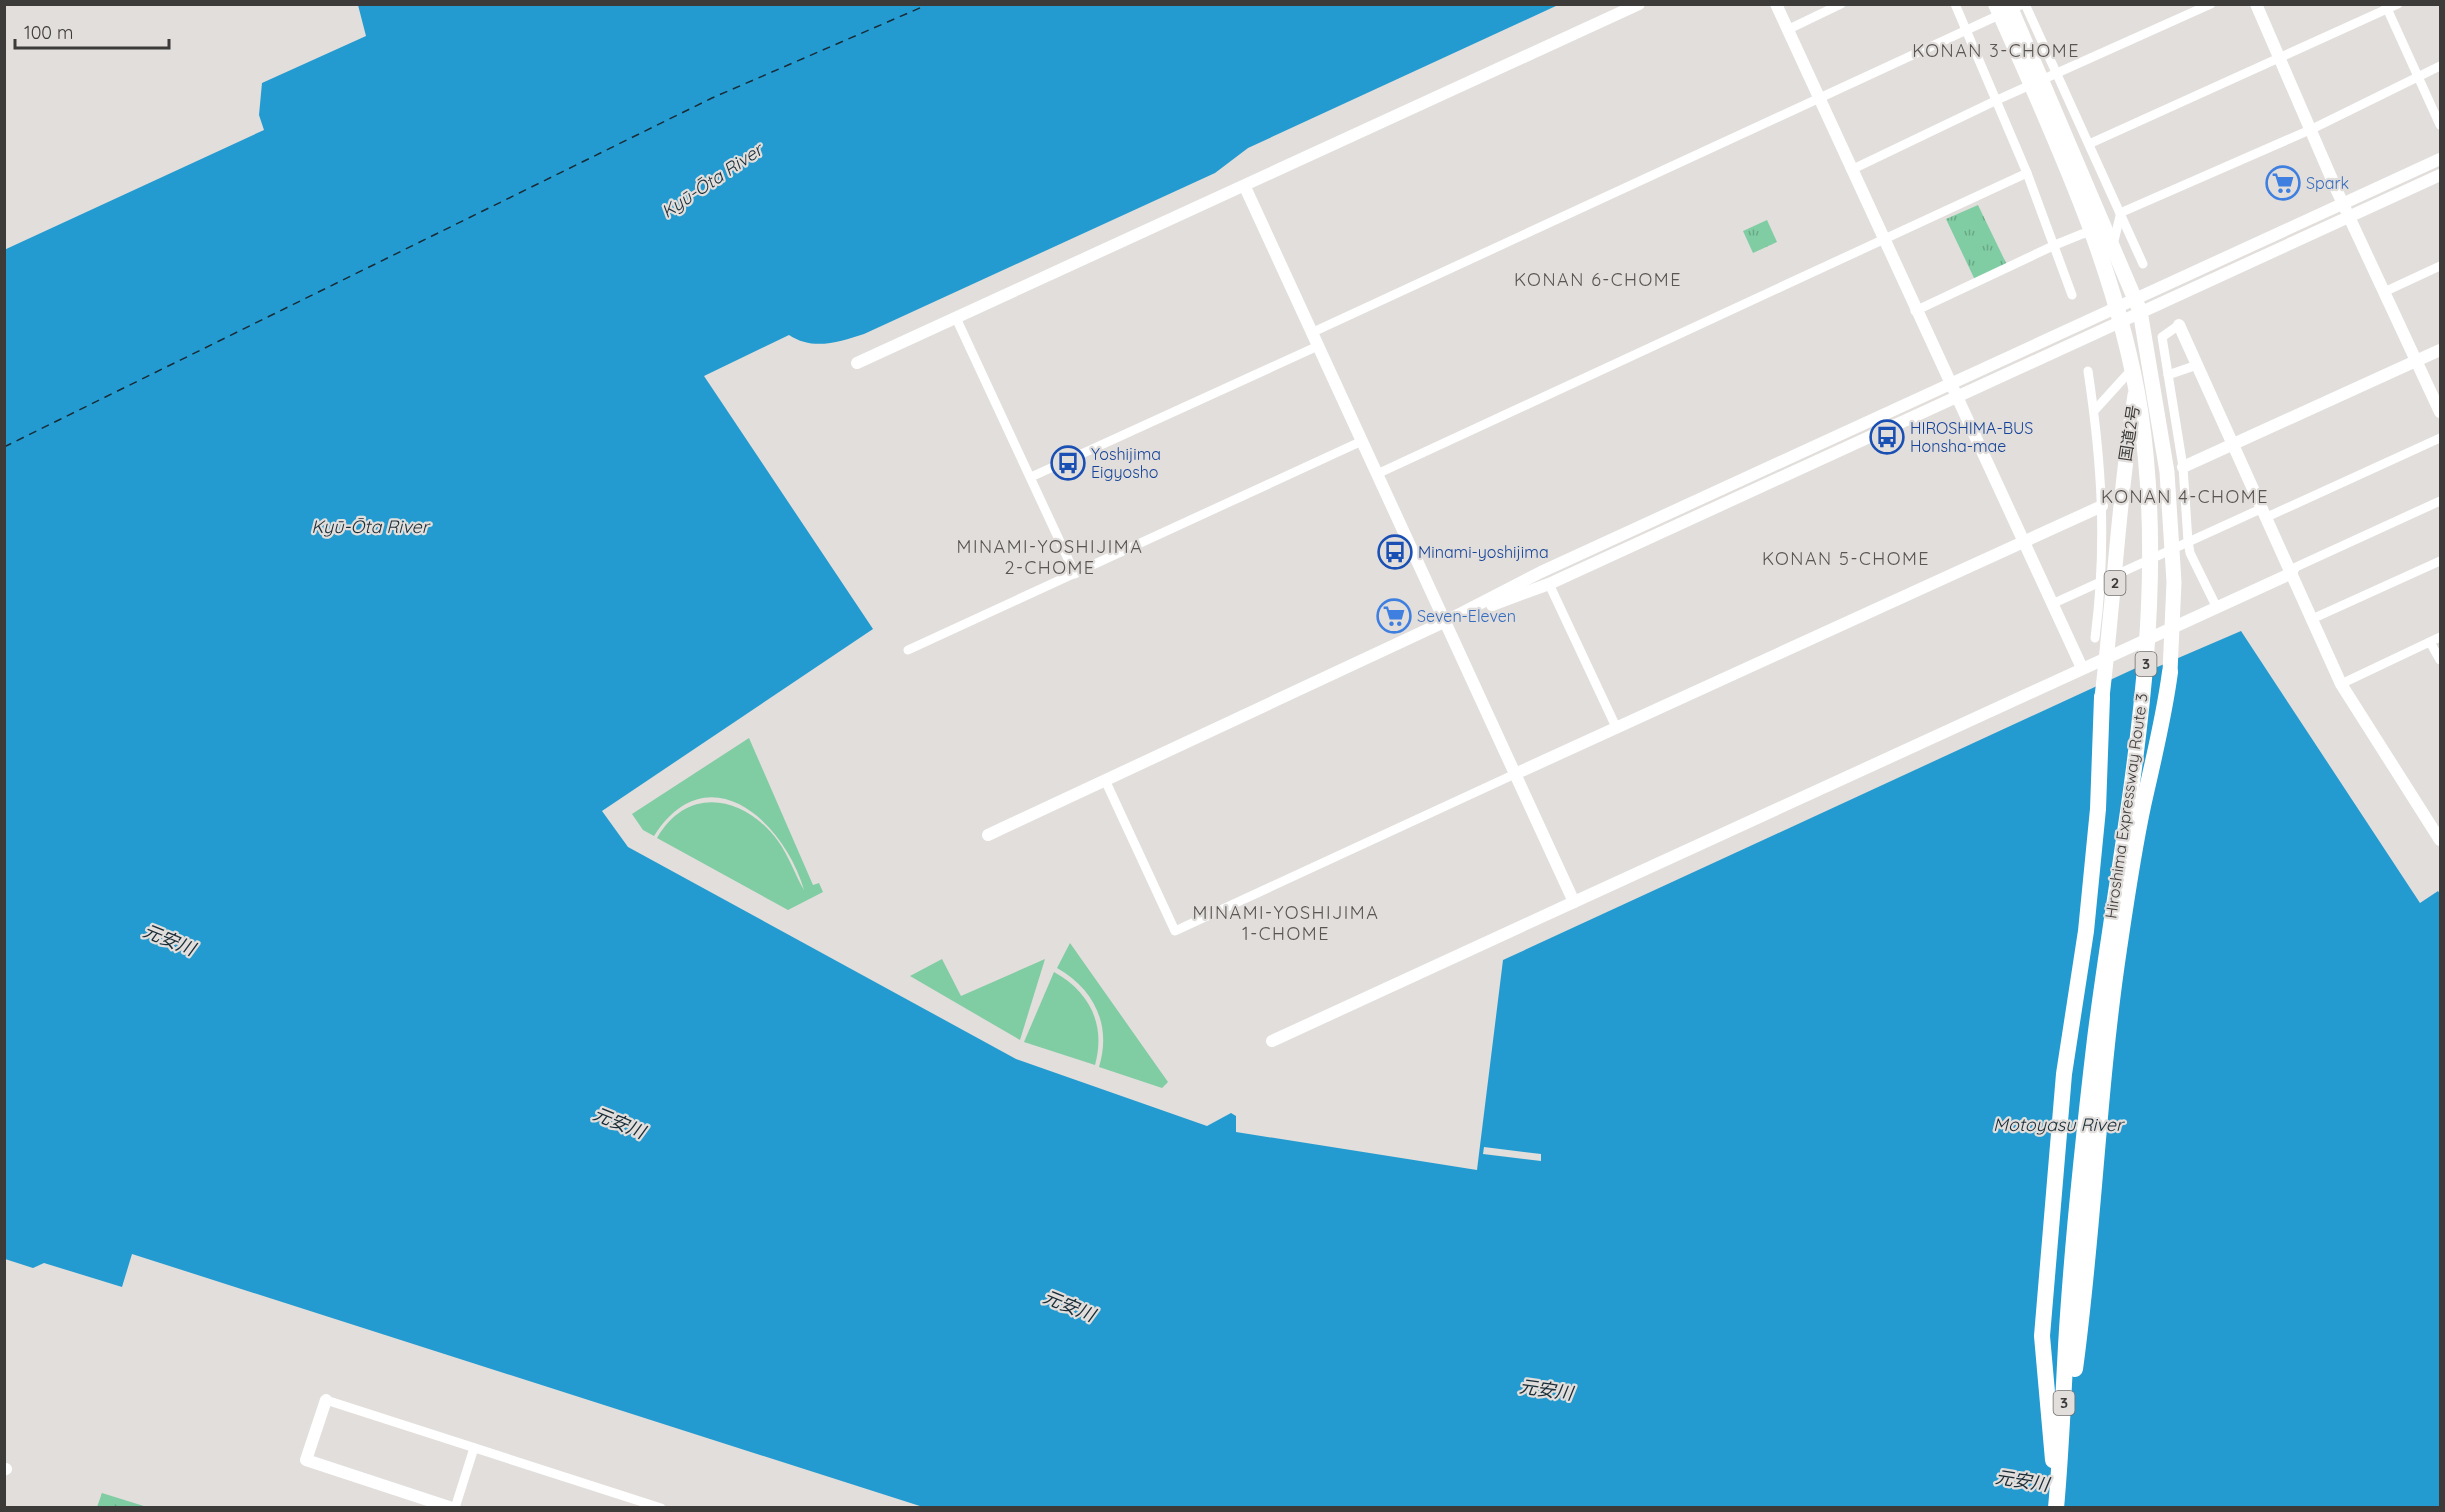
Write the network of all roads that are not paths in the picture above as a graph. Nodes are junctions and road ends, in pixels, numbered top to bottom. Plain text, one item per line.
1 (1640, 4) edge
2 (1776, 4) edge
3 (1841, 4) edge
4 (1955, 4) edge
5 (1996, 4) edge
6 (2009, 4) edge
7 (2024, 4) edge
8 (2211, 4) edge
9 (2256, 4) edge
10 (2398, 4) edge
11 (2386, 7) edge
12 (1787, 30) junction
13 (1966, 31) junction
14 (2278, 58) junction
15 (2440, 66) edge
16 (2056, 74) junction
17 (2418, 76) junction
18 (1819, 100) junction
19 (1997, 100) junction
20 (2440, 125) edge
21 (2312, 129) junction
22 (2089, 144) junction
23 (2440, 159) edge
24 (1851, 170) junction
25 (2027, 173) junction
26 (2440, 175) edge
27 (1245, 187) junction
28 (2345, 206) junction
29 (2120, 213) junction
30 (2349, 218) junction
31 (1883, 240) junction
32 (2111, 240) junction
33 (2055, 245) junction
34 (2143, 264) dead end
35 (2440, 266) edge
36 (2384, 292) junction
37 (2072, 295) dead end
38 (2137, 305) junction
39 (1916, 311) junction
40 (956, 318) junction
41 (2179, 325) joint
42 (1311, 333) junction
43 (1318, 346) junction
44 (2440, 350) edge
45 (2143, 356) junction
46 (2417, 362) junction
47 (857, 363) dead end
48 (2167, 363) junction
49 (2197, 365) junction
50 (2088, 371) dead end
51 (2168, 375) junction
52 (1950, 384) junction
53 (1956, 397) junction
54 (2094, 411) junction
55 (2440, 412) edge
56 (2440, 438) edge
57 (1362, 441) junction
58 (2234, 444) junction
59 (2183, 467) junction
60 (1377, 474) junction
61 (1031, 477) junction
62 (2440, 501) edge
63 (2102, 506) junction
64 (2265, 512) junction
65 (2188, 541) junction
66 (2024, 543) junction
67 (2440, 561) edge
68 (2292, 573) junction
69 (1075, 574) junction
70 (2102, 583) junction
71 (1548, 584) junction
72 (2052, 604) junction
73 (2217, 608) junction
74 (2312, 619) junction
75 (1446, 621) junction
76 (2096, 638) dead end
77 (2440, 638) edge
78 (2430, 642) junction
79 (908, 650) dead end
80 (2440, 660) edge
81 (2082, 668) junction
82 (2170, 672) joint
83 (2341, 684) junction
84 (2102, 697) joint
85 (1617, 729) junction
86 (1515, 774) junction
87 (1105, 780) junction
88 (988, 834) dead end
89 (2439, 834) edge
90 (1574, 902) junction
91 (1272, 1041) dead end
92 (326, 1400) joint
93 (474, 1448) junction
94 (2057, 1461) junction
95 (453, 1508) edge
96 (661, 1508) edge
97 (2047, 1508) edge
98 (2058, 1508) edge

1 - 27 street
2 - 12 street
3 - 12 street
4 - 13 street
5 - 94 highway, Hiroshima Expressway Route 3 / 3
6 - 32 highway, 国道2号 / 2
7 - 13 street
7 - 16 street
8 - 16 street
9 - 14 street
10 - 11 street
11 - 14 street
11 - 17 street
12 - 18 street
13 - 18 street
13 - 19 street
14 - 21 street
14 - 22 street
15 - 17 street
16 - 19 street
16 - 22 street
17 - 20 street
17 - 21 street
18 - 24 street
18 - 42 street
19 - 24 street
19 - 25 street
21 - 28 street
21 - 29 street
22 - 29 street
23 - 28 street
24 - 31 street
25 - 31 street
25 - 33 street
26 - 30 street
27 - 40 street
27 - 42 street
28 - 30 street
28 - 38 street
29 - 32 street
29 - 34 street
30 - 36 street
30 - 38 street
31 - 39 street
31 - 60 street
32 - 33 street
32 - 38 highway, 国道2号 / 2
33 - 37 street
33 - 39 street
35 - 36 street
36 - 46 street
38 - 45 highway, 国道2号 / 2
38 - 52 street
38 - 53 street
39 - 52 street
40 - 47 street
40 - 61 street
41 - 48 street
41 - 49 street
42 - 43 street
43 - 57 street
43 - 61 street
44 - 46 street
45 - 48 street
45 - 54 street
45 - 82 highway, 国道2号 / 2
45 - 84 highway, 国道2号 / 2
46 - 55 street
46 - 58 street
48 - 51 street
49 - 51 street
49 - 58 street
50 - 54 street
51 - 59 street
52 - 53 street
52 - 75 street
53 - 66 street
53 - 71 street
54 - 63 street
56 - 64 street
57 - 60 street
57 - 69 street
58 - 59 street
58 - 64 street
59 - 65 street
60 - 75 street
61 - 69 street
62 - 68 street
63 - 66 street
63 - 70 street
64 - 65 street
64 - 68 street
65 - 70 street
65 - 73 street
66 - 72 street
66 - 85 street
67 - 74 street
68 - 73 street
68 - 74 street
69 - 79 street
70 - 72 street
70 - 76 street
71 - 75 street
71 - 85 street
72 - 81 street
73 - 81 street
74 - 83 street
75 - 86 street
75 - 87 street
77 - 78 street
78 - 80 street
78 - 83 street
81 - 90 street
82 - 94 highway
83 - 89 street
84 - 94 highway
85 - 86 street
86 - 87 street
86 - 90 street
87 - 88 street
90 - 91 street
92 - 93 street
92 - 95 street
93 - 95 street
93 - 96 street
94 - 97 highway, Hiroshima Expressway Route 3 / 3
94 - 98 highway

